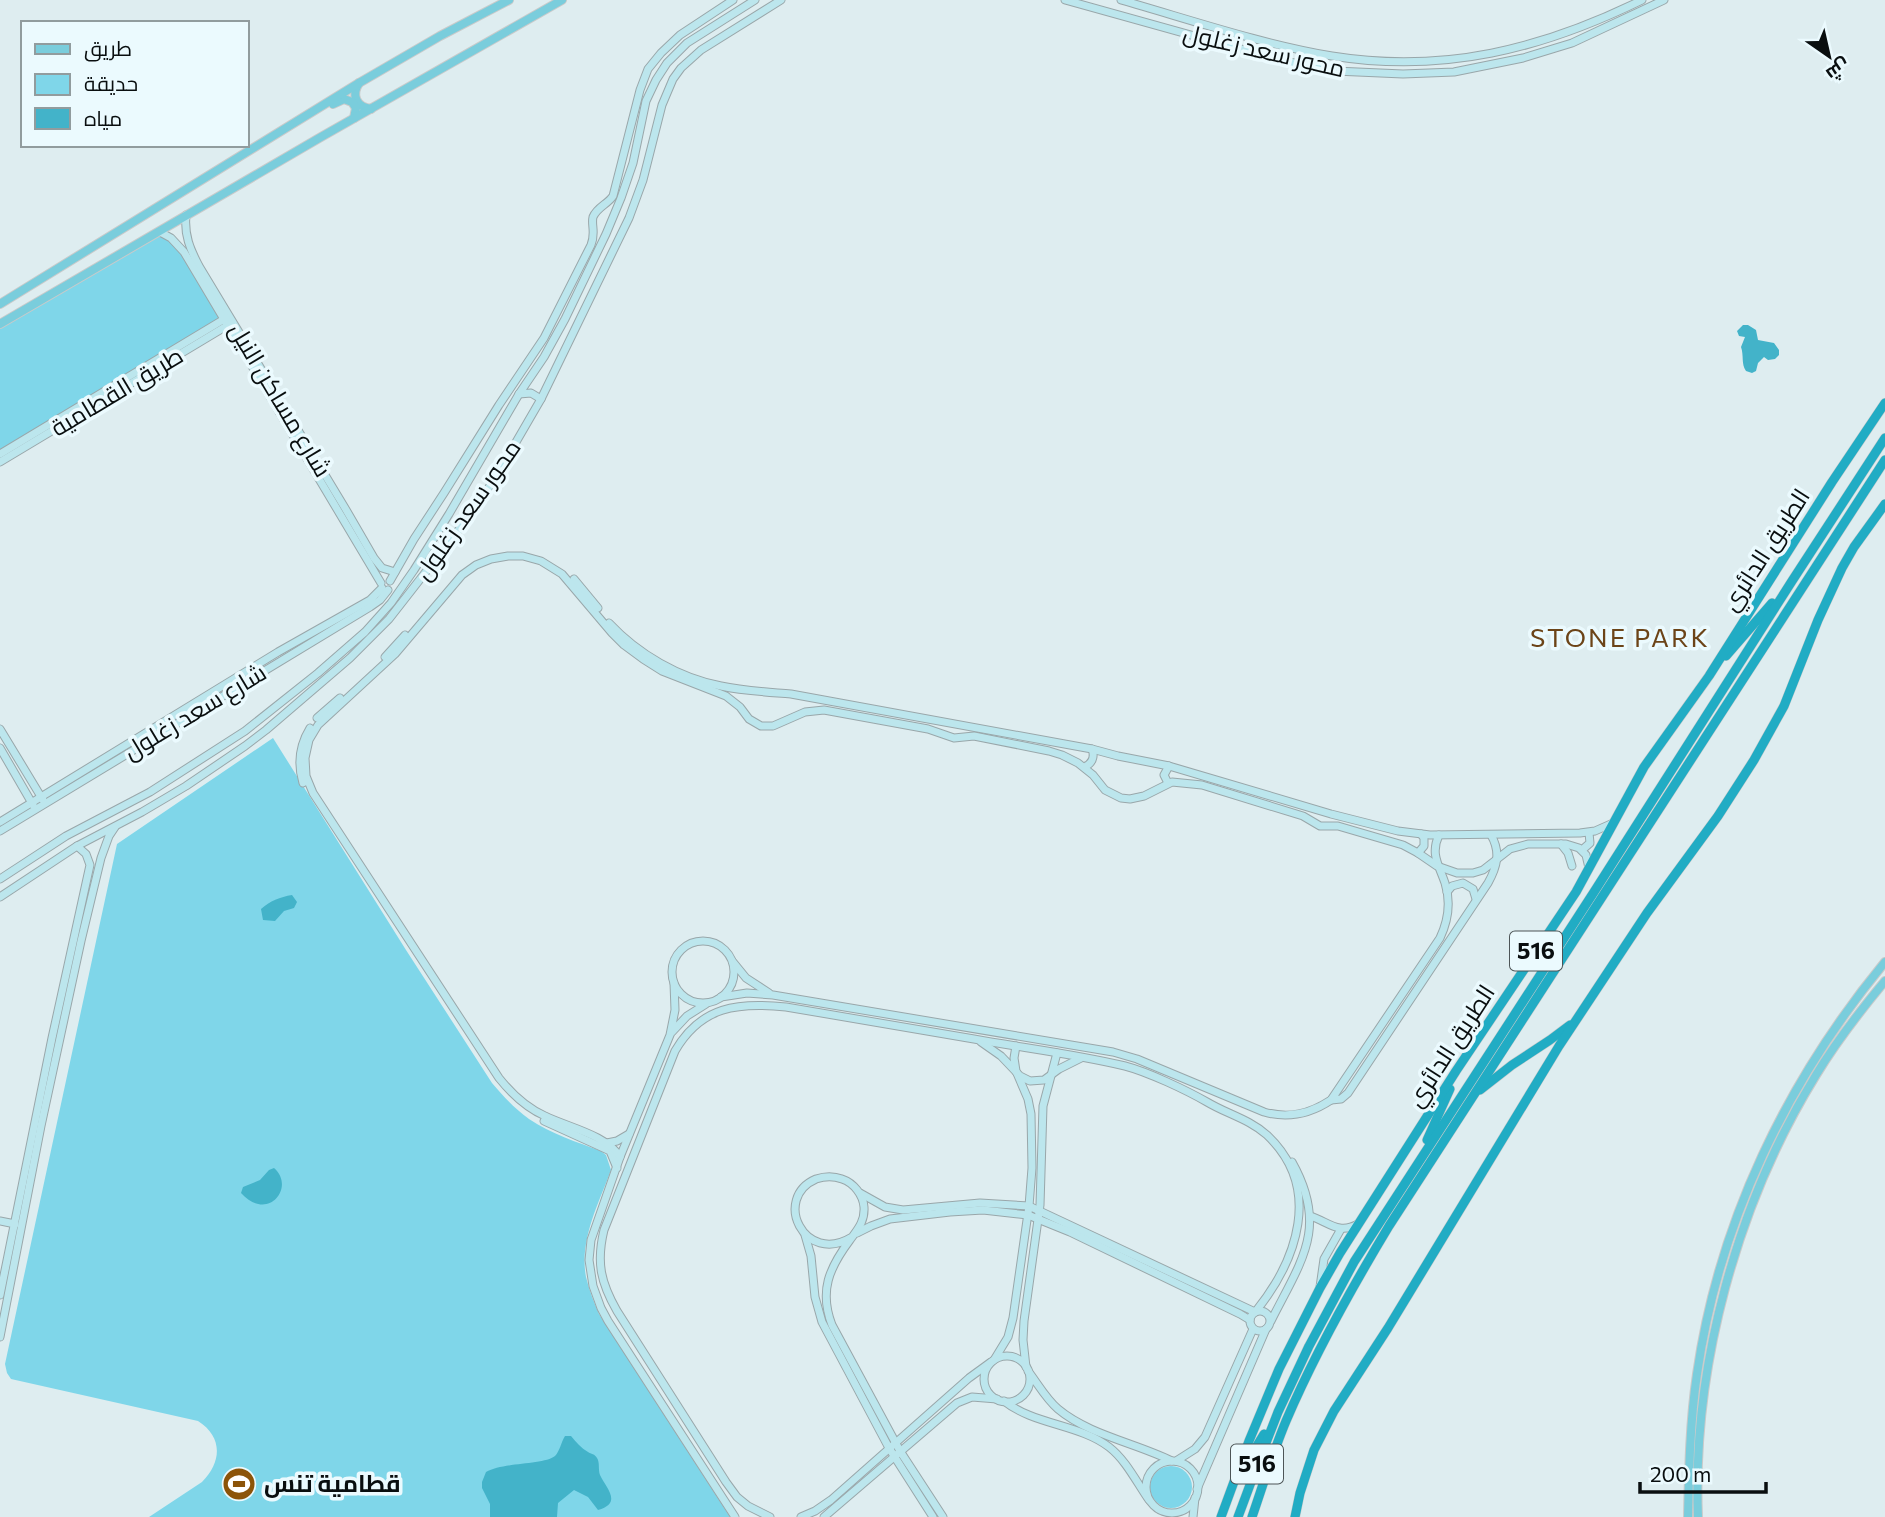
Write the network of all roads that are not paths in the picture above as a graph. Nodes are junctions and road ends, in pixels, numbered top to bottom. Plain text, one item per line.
1 (509, 0) edge
2 (562, 0) edge
3 (733, 0) edge
4 (755, 0) edge
5 (781, 0) edge
6 (1065, 0) edge
7 (1121, 0) edge
8 (1642, 0) edge
9 (1664, 0) edge
10 (646, 74) junction
11 (656, 80) junction
12 (359, 83) junction
13 (321, 106) junction
14 (371, 108) junction
15 (354, 118) junction
16 (186, 215) junction
17 (160, 232) junction
18 (27, 288) junction
19 (0, 304) edge
20 (37, 304) junction
21 (229, 320) junction
22 (0, 324) edge
23 (519, 394) junction
24 (541, 399) junction
25 (1885, 403) edge
26 (1885, 438) edge
27 (0, 454) edge
28 (1885, 460) edge
29 (0, 462) edge
30 (459, 469) junction
31 (476, 469) junction
32 (452, 481) junction
33 (466, 486) junction
34 (1885, 505) edge
35 (449, 514) junction
36 (464, 523) junction
37 (395, 572) junction
38 (1792, 581) junction
39 (385, 585) junction
40 (1709, 676) junction
41 (736, 689) junction
42 (809, 697) junction
43 (733, 701) junction
44 (805, 712) junction
45 (0, 729) edge
46 (0, 748) edge
47 (1092, 749) junction
48 (203, 758) junction
49 (1168, 766) junction
50 (1084, 767) junction
51 (212, 768) junction
52 (1168, 783) junction
53 (43, 801) junction
54 (34, 806) junction
55 (1617, 821) junction
56 (0, 822) edge
57 (116, 826) junction
58 (0, 831) edge
59 (1589, 833) junction
60 (1421, 834) junction
61 (1510, 834) junction
62 (1439, 835) junction
63 (1491, 835) junction
64 (1561, 844) junction
65 (77, 846) junction
66 (1510, 849) junction
67 (1582, 850) junction
68 (1418, 852) junction
69 (1498, 859) junction
70 (90, 864) junction
71 (99, 864) junction
72 (1437, 866) junction
73 (1572, 866) dead end
74 (1589, 868) junction
75 (0, 879) edge
76 (1447, 892) junction
77 (1, 899) edge
78 (1476, 900) junction
79 (732, 960) junction
80 (1885, 962) edge
81 (1885, 981) edge
82 (674, 984) junction
83 (773, 995) junction
84 (721, 997) junction
85 (708, 1002) junction
86 (1579, 1017) junction
87 (670, 1035) junction
88 (977, 1040) junction
89 (1016, 1046) junction
90 (1056, 1053) junction
91 (1083, 1057) junction
92 (1457, 1071) junction
93 (1016, 1072) junction
94 (1052, 1074) junction
95 (1473, 1096) junction
96 (1202, 1098) junction
97 (1331, 1100) junction
98 (543, 1118) junction
99 (629, 1133) junction
100 (607, 1143) junction
101 (1423, 1154) junction
102 (620, 1157) junction
103 (617, 1168) junction
104 (613, 1191) junction
105 (858, 1191) junction
106 (1029, 1211) junction
107 (1039, 1214) junction
108 (1310, 1216) junction
109 (0, 1221) edge
110 (13, 1224) junction
111 (1359, 1224) junction
112 (1310, 1226) junction
113 (22, 1230) junction
114 (0, 1231) edge
115 (1339, 1232) junction
116 (12, 1233) junction
117 (805, 1235) junction
118 (853, 1236) junction
119 (1320, 1288) junction
120 (0, 1295) edge
121 (1256, 1312) junction
122 (1250, 1320) junction
123 (1270, 1321) junction
124 (1253, 1329) junction
125 (1266, 1329) junction
126 (0, 1337) edge
127 (992, 1361) junction
128 (1027, 1369) junction
129 (1000, 1400) junction
130 (1278, 1412) junction
131 (888, 1430) junction
132 (906, 1433) junction
133 (1095, 1434) junction
134 (892, 1445) junction
135 (897, 1453) junction
136 (1174, 1461) junction
137 (1231, 1487) junction
138 (1196, 1494) junction
139 (1152, 1503) junction
140 (1253, 1515) edge
141 (735, 1517) edge
142 (770, 1517) edge
143 (801, 1517) edge
144 (824, 1517) edge
145 (933, 1517) edge
146 (943, 1517) edge
147 (1161, 1517) edge
148 (1193, 1517) edge
149 (1221, 1517) edge
150 (1238, 1517) edge
151 (1295, 1517) edge
152 (1688, 1517) edge
153 (1698, 1517) edge

1 - 12 main road
2 - 14 main road
3 - 10 street
4 - 11 street, محور سعد زغلول
5 - 24 street, محور سعد زغلول
6 - 9 street, محور سعد زغلول
7 - 8 street, محور سعد زغلول
10 - 11 street
10 - 30 street
11 - 23 street, محور سعد زغلول
12 - 13 main road
12 - 14 main road
13 - 15 main road
13 - 18 main road
14 - 15 main road
15 - 16 main road
16 - 17 main road
16 - 21 street, شارع مساكن النيل
17 - 20 main road
17 - 21 street, شارع مساكن النيل
18 - 19 main road
18 - 20 main road
20 - 22 main road
21 - 27 street, طريق القطامية
21 - 29 street, طريق القطامية
21 - 37 street, شارع مساكن النيل
21 - 39 street, شارع مساكن النيل
23 - 24 street
23 - 31 street, محور سعد زغلول
24 - 36 street, محور سعد زغلول
25 - 40 highway, الطريق الدائري / 516
26 - 38 highway, الطريق الدائري / 516
28 - 95 highway, الطريق الدائري / 516
30 - 31 street
30 - 32 street
31 - 33 street, محور سعد زغلول
32 - 33 street
32 - 37 street
33 - 35 street, محور سعد زغلول
34 - 86 highway, 516
35 - 36 street
35 - 48 street, محور سعد زغلول
36 - 51 street, محور سعد زغلول
37 - 39 street
38 - 40 highway, 516
38 - 101 highway, الطريق الدائري / 516
39 - 53 street, شارع سعد زغلول
40 - 55 highway, الطريق الدائري / 516
41 - 42 street
41 - 43 street
41 - 98 street
42 - 44 street
42 - 47 street
43 - 44 street
43 - 98 street
44 - 50 street
45 - 53 street
46 - 54 street
47 - 49 street
47 - 50 street
48 - 51 street
48 - 75 street, محور سعد زغلول
49 - 52 street
49 - 60 street
50 - 52 street
51 - 57 street, محور سعد زغلول
52 - 68 street
53 - 54 street, شارع سعد زغلول
54 - 56 street, شارع سعد زغلول
54 - 58 street, شارع سعد زغلول
55 - 59 street
55 - 74 highway, الطريق الدائري / 516
57 - 65 street, محور سعد زغلول
57 - 71 street
59 - 61 street
59 - 67 street
60 - 62 street
60 - 68 street
61 - 63 street
61 - 66 street
62 - 63 street
62 - 72 street
63 - 69 street
64 - 66 street
64 - 67 street
64 - 73 street
65 - 70 street
65 - 77 street, محور سعد زغلول
66 - 69 street
67 - 74 street
68 - 72 street
69 - 72 street
69 - 78 street
70 - 71 street
70 - 110 street
71 - 113 street
72 - 76 street
74 - 92 highway, الطريق الدائري / 516
76 - 78 street
76 - 97 street
78 - 97 street
79 - 82 street
79 - 83 street
79 - 84 street
80 - 152 main road
81 - 153 main road
82 - 85 street
82 - 87 street
83 - 84 street
83 - 97 street
84 - 85 street
85 - 87 street
86 - 95 highway
86 - 151 highway, 516
87 - 99 street
88 - 89 street
88 - 93 street
88 - 104 street
89 - 90 street
89 - 93 street
90 - 91 street
90 - 94 street
91 - 94 street
91 - 96 street
92 - 101 highway, 516
92 - 111 highway, الطريق الدائري / 516
93 - 94 street
93 - 106 street
94 - 107 street
95 - 140 highway, الطريق الدائري / 516
96 - 108 street
96 - 121 street
98 - 100 street
98 - 103 street
99 - 100 street
99 - 102 street
100 - 102 street
101 - 130 highway, الطريق الدائري / 516
102 - 103 street
103 - 104 street
104 - 141 street
104 - 142 street
105 - 106 street
105 - 117 street
105 - 118 street
106 - 107 street
106 - 118 street
106 - 127 street
107 - 121 street
107 - 122 street
107 - 128 street
108 - 112 street
108 - 115 street
109 - 110 street
110 - 113 street
110 - 116 street
111 - 115 street
111 - 119 highway, الطريق الدائري / 516
112 - 115 street
112 - 123 street
113 - 116 street
113 - 126 street
114 - 116 street
115 - 119 street
116 - 120 street
117 - 118 street
117 - 134 street
118 - 131 street
119 - 137 highway, الطريق الدائري / 516
121 - 122 street
121 - 123 street
122 - 124 street
123 - 125 street
124 - 125 street
124 - 136 street
125 - 138 street
127 - 128 street
127 - 129 street
127 - 132 street
128 - 129 street
128 - 133 street
129 - 133 street
129 - 135 street
130 - 137 highway, 516
130 - 150 highway, الطريق الدائري / 516
131 - 132 street
131 - 134 street
132 - 134 street
133 - 136 street
133 - 139 street
134 - 135 street
134 - 143 street
135 - 144 street
135 - 145 street
135 - 146 street
136 - 138 street
136 - 139 street
137 - 149 highway, الطريق الدائري / 516
138 - 139 street
138 - 148 street
139 - 147 street

